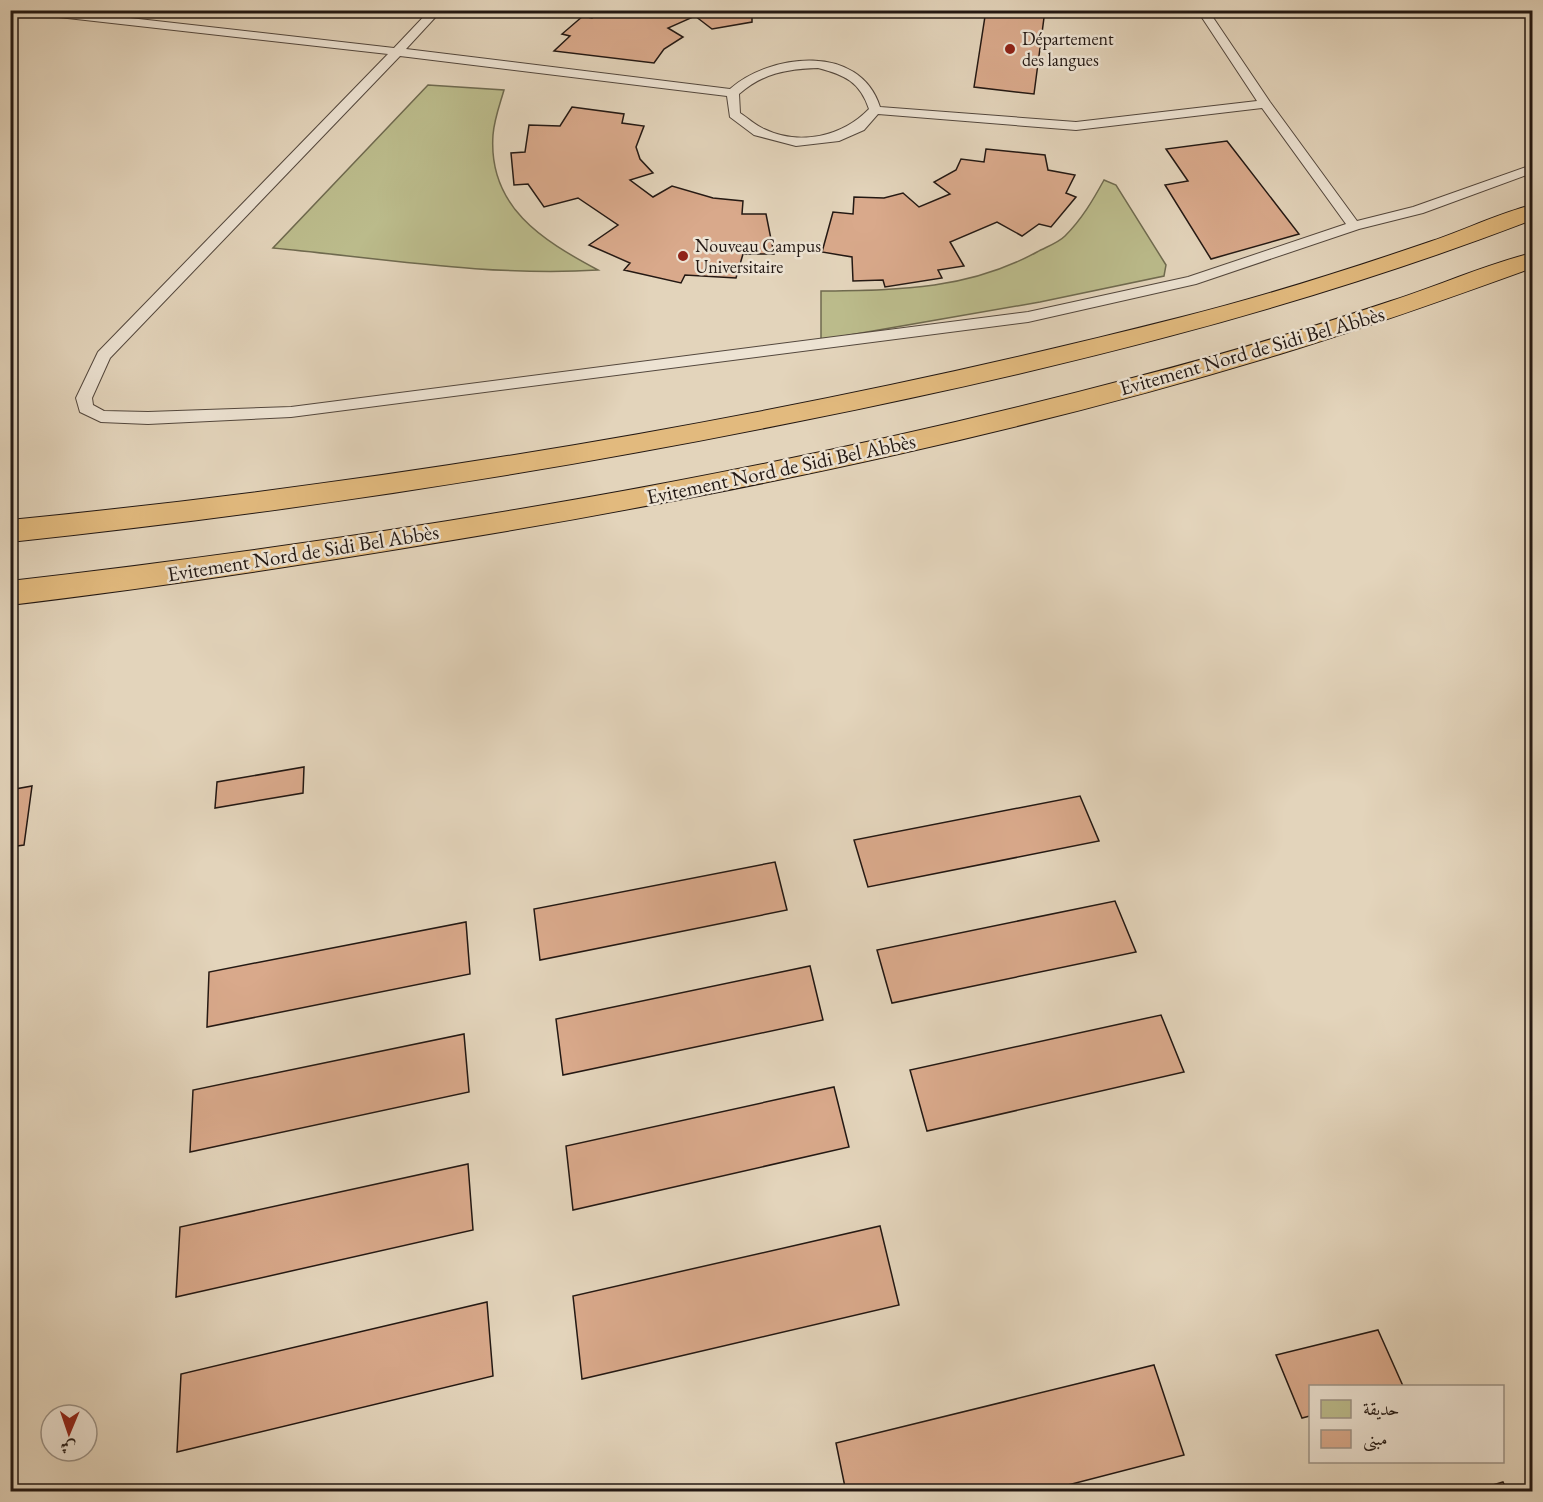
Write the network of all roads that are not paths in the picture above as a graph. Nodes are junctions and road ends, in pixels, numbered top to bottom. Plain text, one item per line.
1 (23, 10) edge
2 (437, 10) edge
3 (1202, 10) edge
4 (400, 51) junction
5 (733, 93) junction
6 (1265, 104) junction
7 (875, 110) junction
8 (1533, 169) edge
9 (1533, 212) edge
10 (1354, 226) junction
11 (1533, 260) edge
12 (10, 531) edge
13 (10, 592) edge

1 - 4 lane
2 - 4 lane
3 - 6 lane
4 - 5 lane
4 - 10 lane
5 - 7 lane
5 - 7 lane
6 - 7 lane
6 - 10 lane
8 - 10 lane
9 - 12 highway, Evitement Nord de Sidi Bel Abbès
11 - 13 highway, Evitement Nord de Sidi Bel Abbès

